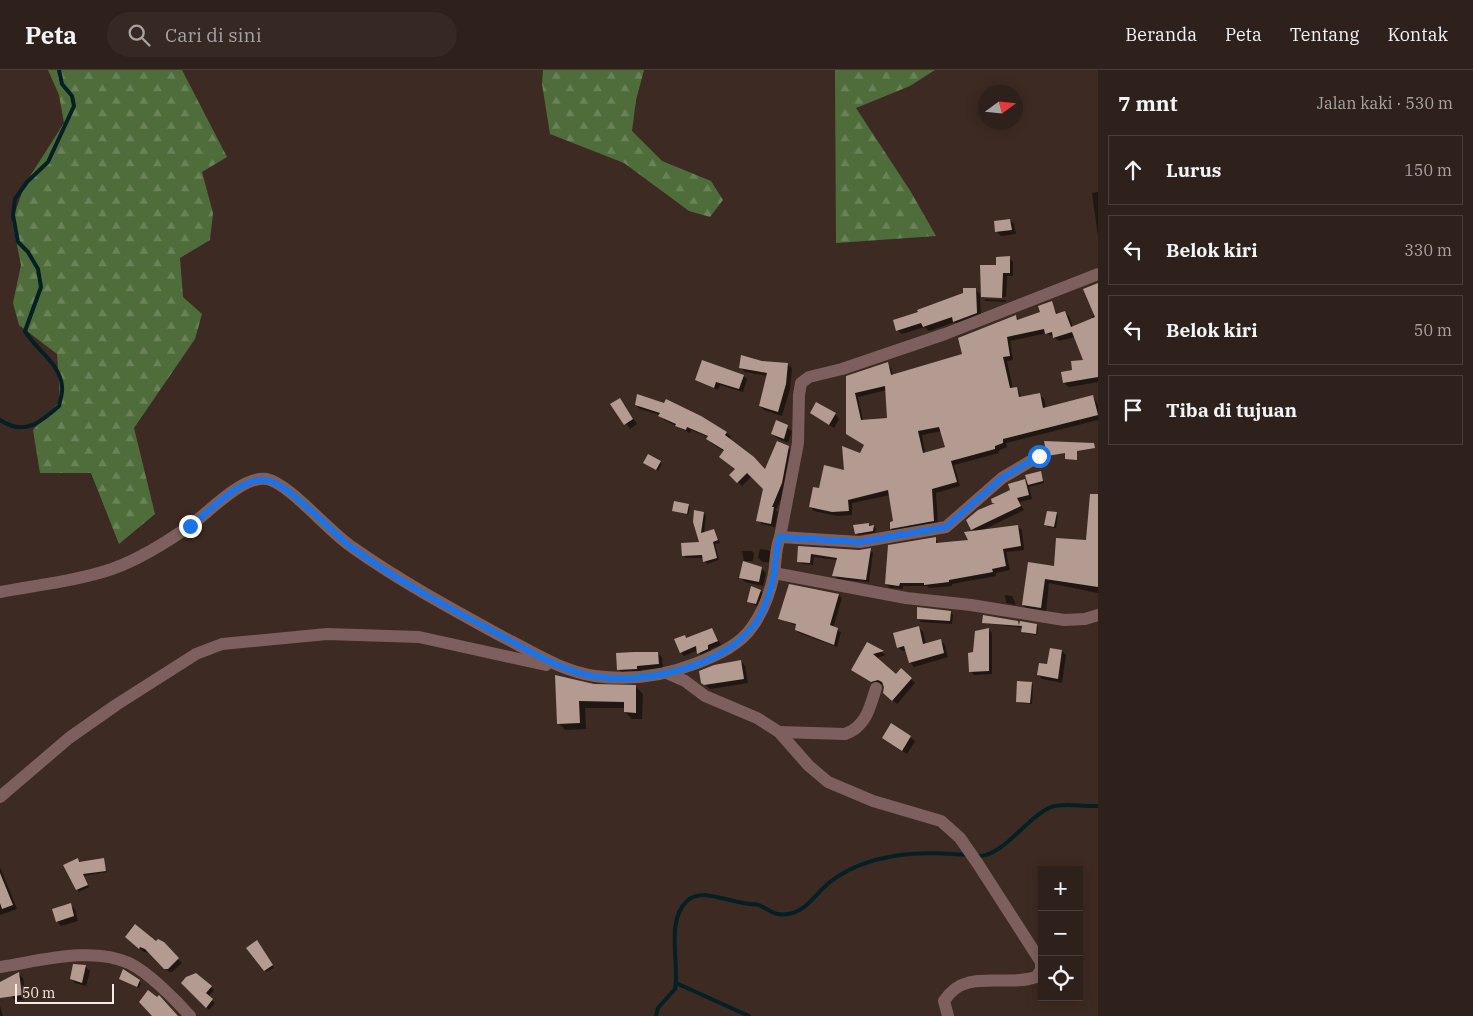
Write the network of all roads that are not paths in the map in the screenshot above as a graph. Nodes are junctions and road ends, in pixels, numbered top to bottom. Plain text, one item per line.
1 (1098, 274) edge
2 (1039, 456) dead end
3 (780, 537) junction
4 (774, 573) junction
5 (0, 592) edge
6 (1098, 615) edge
7 (559, 666) junction
8 (668, 674) junction
9 (876, 688) dead end
10 (779, 732) junction
11 (0, 797) edge
12 (0, 967) edge
13 (190, 1016) edge
14 (948, 1016) edge

1 - 3 street
2 - 3 street
3 - 4 street
4 - 6 street
4 - 8 street
5 - 7 street
7 - 8 street
7 - 11 street
8 - 10 street
9 - 10 street
10 - 14 street
12 - 13 street

